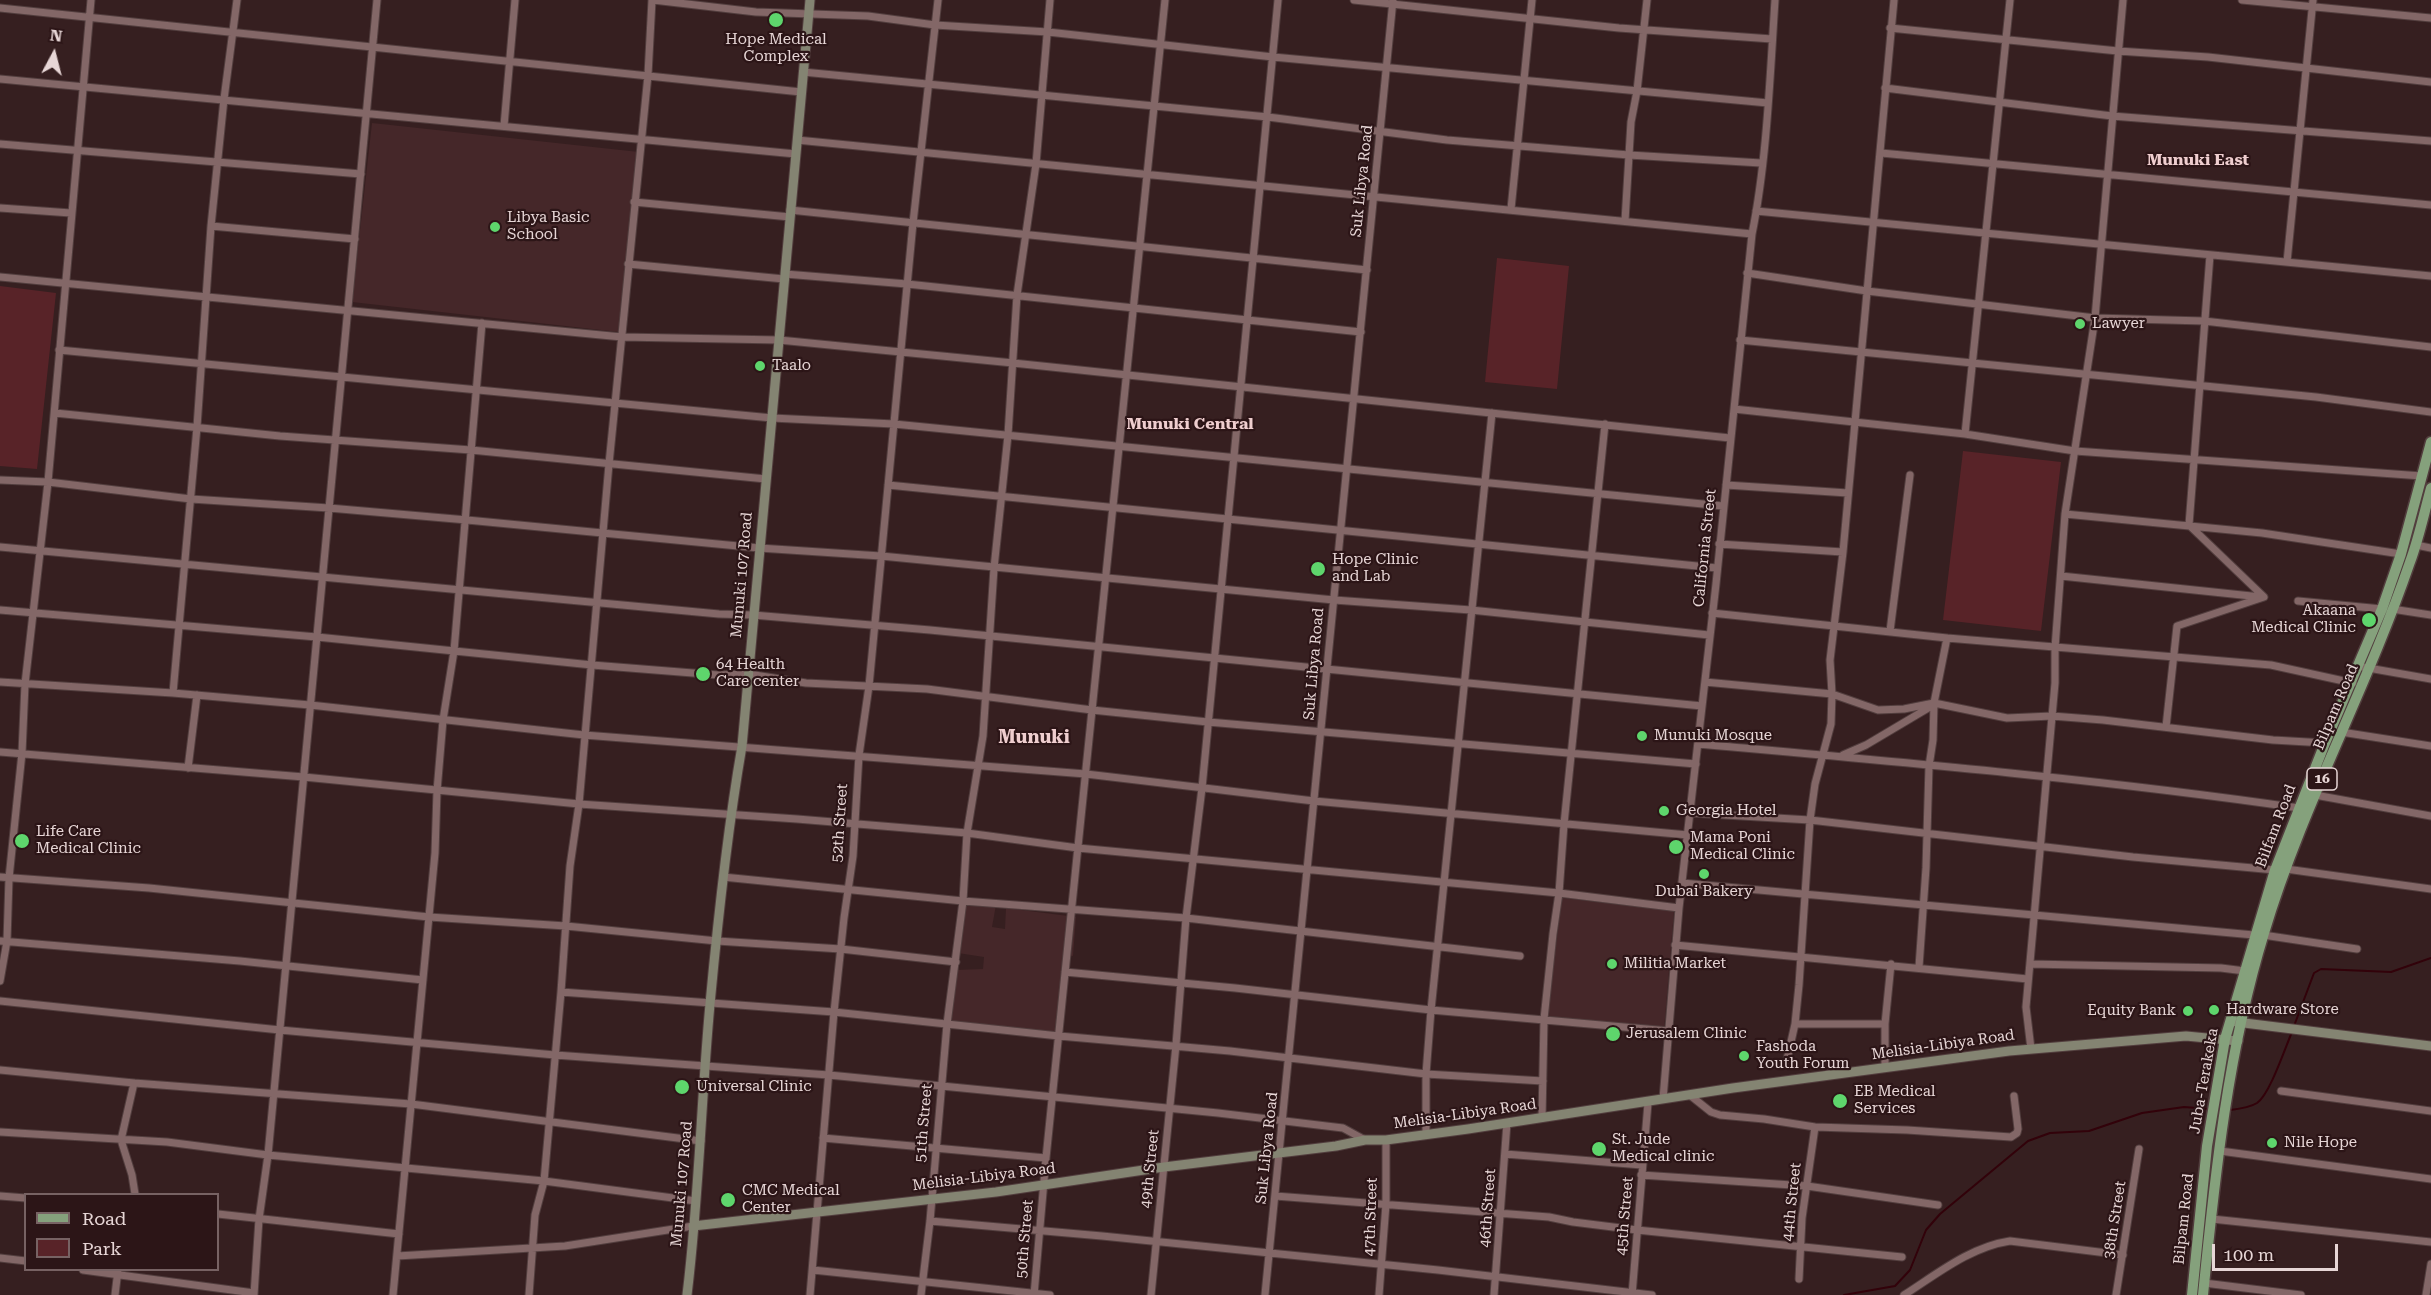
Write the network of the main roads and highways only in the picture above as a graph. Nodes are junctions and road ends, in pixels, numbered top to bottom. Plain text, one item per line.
1 (810, 0) edge
2 (2431, 442) edge
3 (2431, 488) edge
4 (2387, 609) junction
5 (2355, 684) junction
6 (2281, 869) junction
7 (2259, 935) junction
8 (2236, 1022) junction
9 (2225, 1039) junction
10 (2238, 1041) junction
11 (2431, 1046) edge
12 (2231, 1076) joint
13 (2207, 1146) joint
14 (2221, 1149) joint
15 (693, 1226) junction
16 (687, 1295) edge
17 (2192, 1295) edge
18 (2203, 1295) edge

1 - 15 main road, Munuki 107 Road
2 - 4 main road, 16
3 - 4 main road, Bilpam Road / 16
4 - 5 main road, Bilpam Road / 16
5 - 6 main road, Bilpam Road / 16
5 - 6 main road, Bilfam Road / 16
6 - 7 main road, Bilpam Road / 16
7 - 8 main road, Bilpam Road / 16
7 - 8 main road, 16
8 - 9 main road, Juba-Terakeka
8 - 10 main road, Bilpam Road / 16
8 - 11 main road
9 - 10 main road, Melisia-Libiya Road
9 - 13 main road, Juba-Terakeka
9 - 15 main road, Melisia-Libiya Road
10 - 12 main road, Bilpam Road / 16
12 - 14 main road, Juba-Terakeka
13 - 17 main road, Bilpam Road
14 - 18 main road, Bilpam Road
15 - 16 main road, Munuki 107 Road

